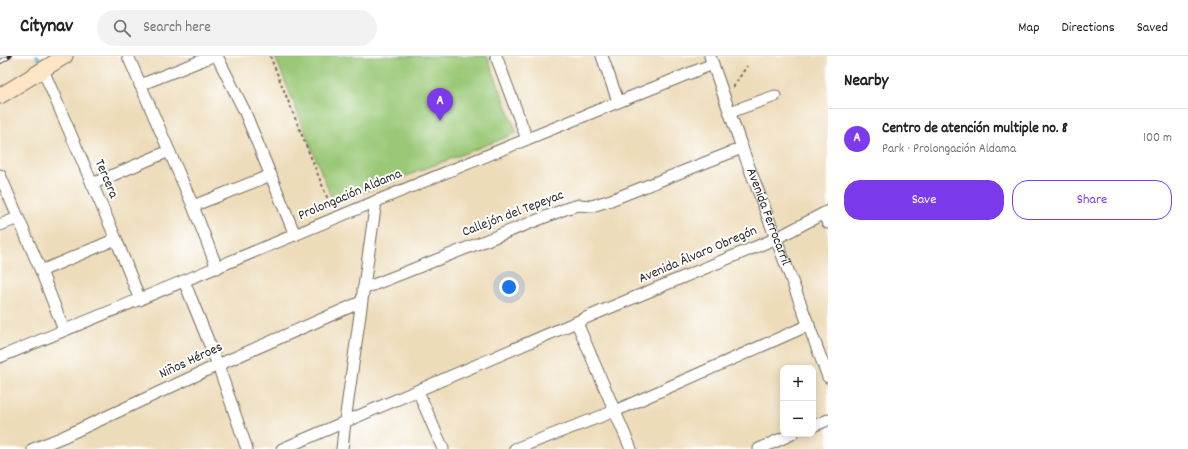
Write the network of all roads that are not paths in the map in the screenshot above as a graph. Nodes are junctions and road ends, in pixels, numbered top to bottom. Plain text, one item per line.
1 (65, 56) edge
2 (128, 56) edge
3 (213, 56) edge
4 (217, 56) edge
5 (496, 56) edge
6 (602, 56) edge
7 (712, 60) edge
8 (42, 70) junction
9 (140, 84) junction
10 (0, 96) edge
11 (775, 96) dead end
12 (618, 101) junction
13 (730, 112) junction
14 (527, 139) junction
15 (742, 148) junction
16 (169, 151) junction
17 (0, 175) edge
18 (271, 175) junction
19 (92, 184) junction
20 (376, 201) junction
21 (193, 206) junction
22 (826, 216) edge
23 (18, 218) junction
24 (0, 225) edge
25 (295, 235) junction
26 (777, 238) junction
27 (116, 239) junction
28 (217, 268) junction
29 (41, 272) junction
30 (184, 282) junction
31 (363, 289) junction
32 (140, 300) junction
33 (362, 302) junction
34 (577, 322) junction
35 (809, 325) junction
36 (64, 330) junction
37 (0, 357) edge
38 (218, 365) junction
39 (828, 377) edge
40 (418, 391) junction
41 (615, 411) junction
42 (828, 420) edge
43 (345, 421) junction
44 (816, 425) edge
45 (785, 437) edge
46 (33, 449) edge
47 (247, 449) edge
48 (282, 449) edge
49 (342, 449) edge
50 (443, 449) edge
51 (515, 449) edge
52 (631, 449) edge
53 (759, 449) edge

1 - 8 street
2 - 9 street
3 - 9 street
4 - 18 street
5 - 14 street
6 - 12 street
7 - 12 street, Prolongación Aldama
7 - 13 street, Avenida Ferrocarril
8 - 10 street
8 - 19 street, Tercera
9 - 16 street
11 - 13 street
12 - 14 street, Prolongación Aldama
13 - 15 street, Avenida Ferrocarril
14 - 20 street, Prolongación Aldama
15 - 26 street, Avenida Ferrocarril
15 - 31 street, Callejón del Tepeyac
16 - 19 street
16 - 21 street
17 - 23 street
18 - 21 street
18 - 25 street
19 - 27 street, Tercera
20 - 25 street, Prolongación Aldama
20 - 31 street
21 - 28 street
22 - 26 street, Avenida Álvaro Obregón
23 - 24 street
23 - 29 street
25 - 28 street, Prolongación Aldama
26 - 34 street, Avenida Álvaro Obregón
26 - 35 street, Avenida Ferrocarril
27 - 29 street
27 - 32 street, Tercera
28 - 30 street, Prolongación Aldama
29 - 36 street
30 - 32 street, Prolongación Aldama
30 - 38 street
31 - 33 street
32 - 36 street, Prolongación Aldama
33 - 38 street, Niños Héroes
33 - 43 street
34 - 40 street, Avenida Álvaro Obregón
34 - 41 street
35 - 39 street, Avenida Ferrocarril
35 - 41 street
36 - 37 street, Prolongación Aldama
38 - 46 street, Niños Héroes
38 - 47 street
40 - 43 street, Avenida Álvaro Obregón
40 - 50 street
41 - 51 street
41 - 52 street
42 - 44 street
43 - 48 street, Avenida Álvaro Obregón
43 - 49 street
45 - 53 street

